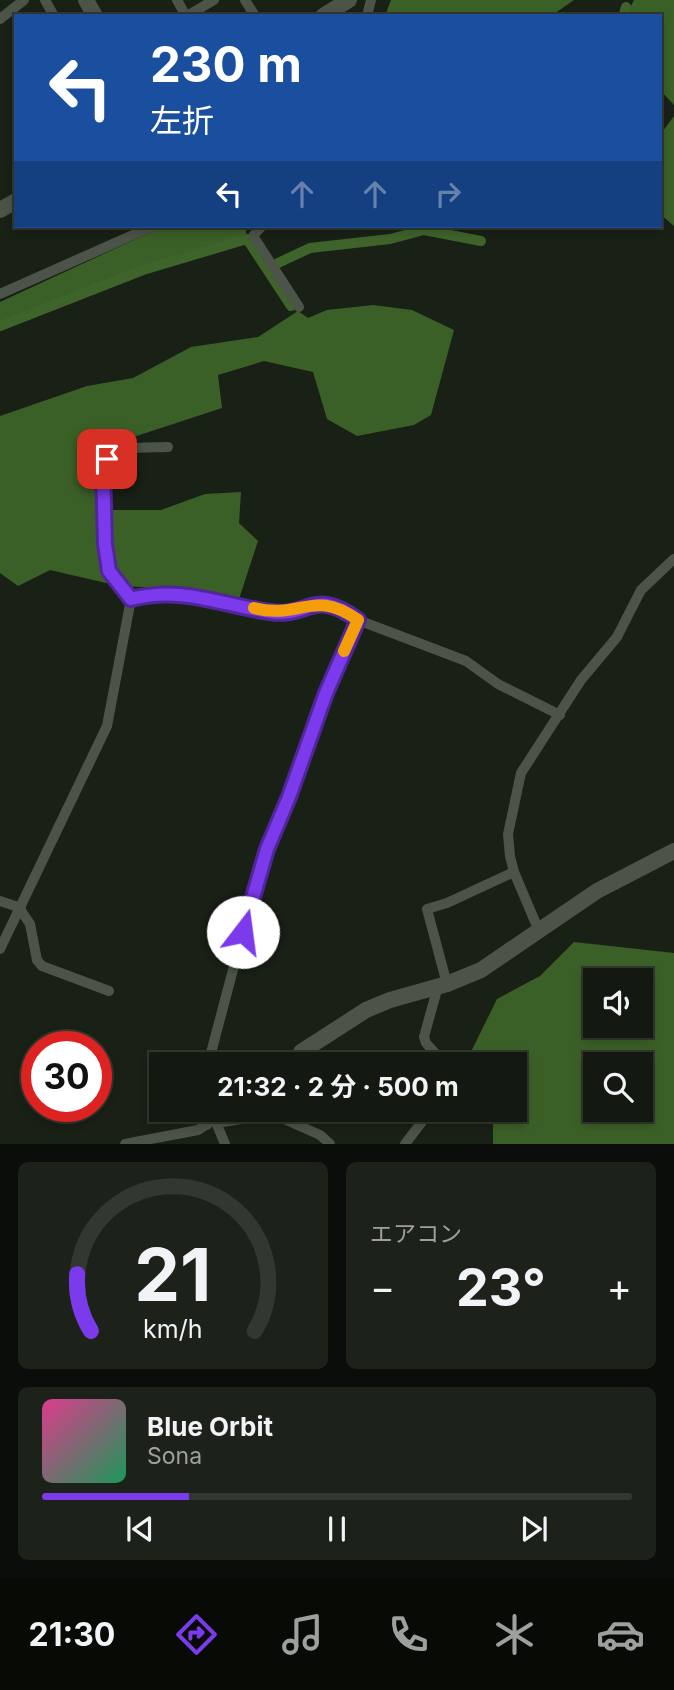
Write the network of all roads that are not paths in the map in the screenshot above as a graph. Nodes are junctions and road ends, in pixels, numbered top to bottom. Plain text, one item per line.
1 (24, 0) edge
2 (214, 0) edge
3 (349, 0) edge
4 (190, 14) edge
5 (326, 14) edge
6 (0, 19) edge
7 (148, 228) edge
8 (260, 228) edge
9 (0, 293) edge
10 (299, 307) dead end
11 (168, 447) dead end
12 (674, 559) edge
13 (131, 599) junction
14 (358, 620) junction
15 (560, 715) junction
16 (674, 851) edge
17 (514, 872) junction
18 (0, 901) edge
19 (21, 909) junction
20 (539, 931) junction
21 (0, 949) edge
22 (442, 985) junction
23 (109, 991) dead end
24 (211, 1052) edge
25 (301, 1052) edge
26 (434, 1052) edge
27 (422, 1122) edge
28 (213, 1123) junction
29 (125, 1144) edge
30 (225, 1144) edge
31 (330, 1144) edge
32 (405, 1144) edge

1 - 6 street
2 - 4 street
3 - 5 street
7 - 9 street
8 - 10 street
11 - 13 street
12 - 15 street
13 - 14 street
13 - 19 street
14 - 15 street
14 - 24 street
15 - 17 street
16 - 20 street
17 - 20 street
17 - 22 street
18 - 19 street
19 - 21 street
19 - 23 street
20 - 22 street
22 - 25 street
22 - 26 street
27 - 32 street
28 - 29 street
28 - 30 street
28 - 31 street

